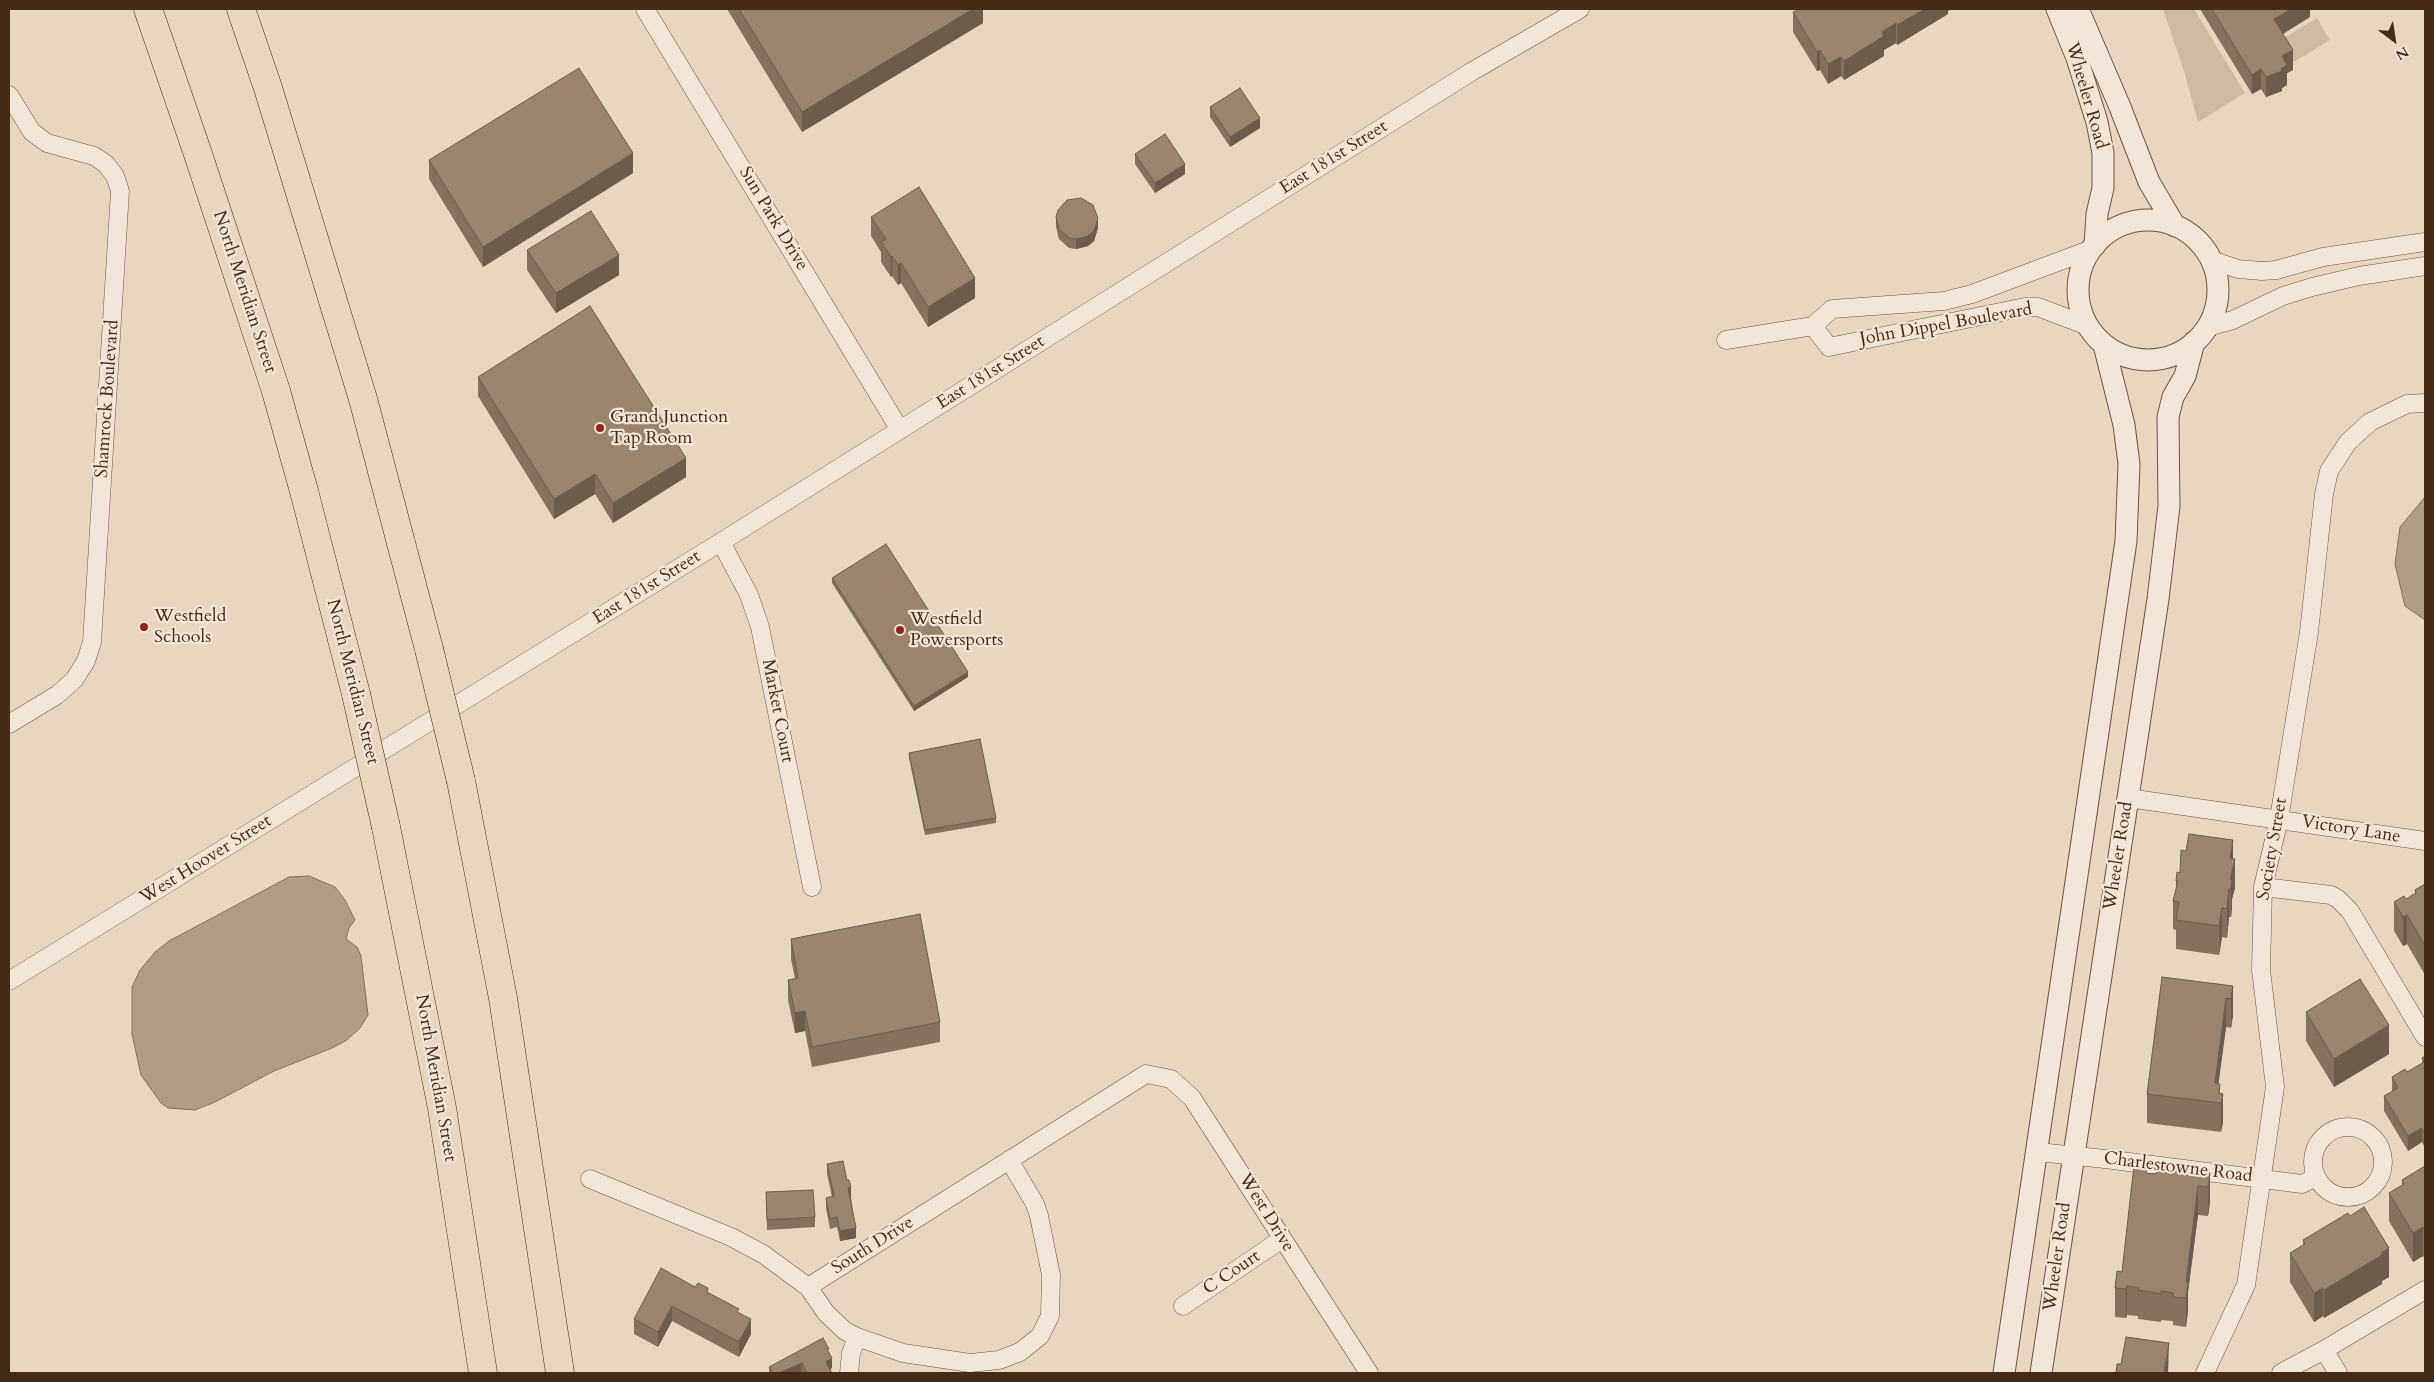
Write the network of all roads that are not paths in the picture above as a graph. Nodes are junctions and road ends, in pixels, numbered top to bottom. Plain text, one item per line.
1 (148, 9) edge
2 (240, 9) edge
3 (646, 9) edge
4 (1580, 9) edge
5 (2057, 9) edge
6 (2078, 9) edge
7 (9, 95) edge
8 (2175, 226) junction
9 (2425, 242) edge
10 (2093, 247) junction
11 (2211, 260) junction
12 (2425, 266) edge
13 (1813, 326) junction
14 (2088, 326) junction
15 (2200, 334) junction
16 (1726, 340) dead end
17 (2104, 345) junction
18 (2425, 403) edge
19 (900, 430) junction
20 (721, 542) junction
21 (9, 724) edge
22 (402, 739) joint
23 (2128, 798) junction
24 (2279, 819) junction
25 (2425, 841) edge
26 (812, 887) dead end
27 (2263, 887) junction
28 (9, 981) edge
29 (2425, 1037) edge
30 (1146, 1074) joint
31 (2038, 1152) junction
32 (2073, 1156) junction
33 (1009, 1160) junction
34 (2316, 1177) junction
35 (590, 1178) dead end
36 (2262, 1178) junction
37 (1282, 1239) junction
38 (808, 1287) junction
39 (2425, 1290) edge
40 (1183, 1306) dead end
41 (857, 1337) junction
42 (2324, 1350) junction
43 (483, 1373) edge
44 (560, 1373) edge
45 (848, 1373) edge
46 (1369, 1373) edge
47 (2004, 1373) edge
48 (2041, 1373) edge
49 (2208, 1373) edge
50 (2281, 1373) edge
51 (2338, 1373) edge

1 - 43 highway, North Meridian Street, bridge
2 - 44 highway, bridge
3 - 19 street, Sun Park Drive
4 - 19 street, East 181st Street
5 - 10 street, Wheeler Road
6 - 8 street, Wheeler Road
7 - 21 street, Shamrock Boulevard
8 - 10 street
8 - 11 street
9 - 11 street
10 - 13 street, John Dippel Boulevard
10 - 14 street
11 - 15 street
12 - 15 street
13 - 14 street, John Dippel Boulevard
13 - 16 street
14 - 17 street
15 - 17 street
15 - 23 street, Wheeler Road
17 - 31 street, Wheeler Road
18 - 24 street, Society Street
19 - 20 street, East 181st Street
20 - 22 street, East 181st Street
20 - 26 street, Market Court
22 - 28 street, West Hoover Street
23 - 24 street, Victory Lane
23 - 32 street, Wheeler Road
24 - 25 street, Victory Lane
24 - 27 street, Society Street
27 - 29 street
27 - 36 street, Society Street
30 - 33 street, South Drive
30 - 37 street, West Drive
31 - 32 street, Charlestowne Road
31 - 47 street, Wheeler Road
32 - 36 street, Charlestowne Road
32 - 48 street, Wheeler Road
33 - 38 street, South Drive
33 - 41 street
34 - 34 street
34 - 36 street, Charlestowne Road
35 - 38 street
36 - 49 street, Society Street
37 - 40 street, C Court
37 - 46 street, West Drive
38 - 41 street
39 - 42 street
41 - 45 street
42 - 50 street
42 - 51 street

